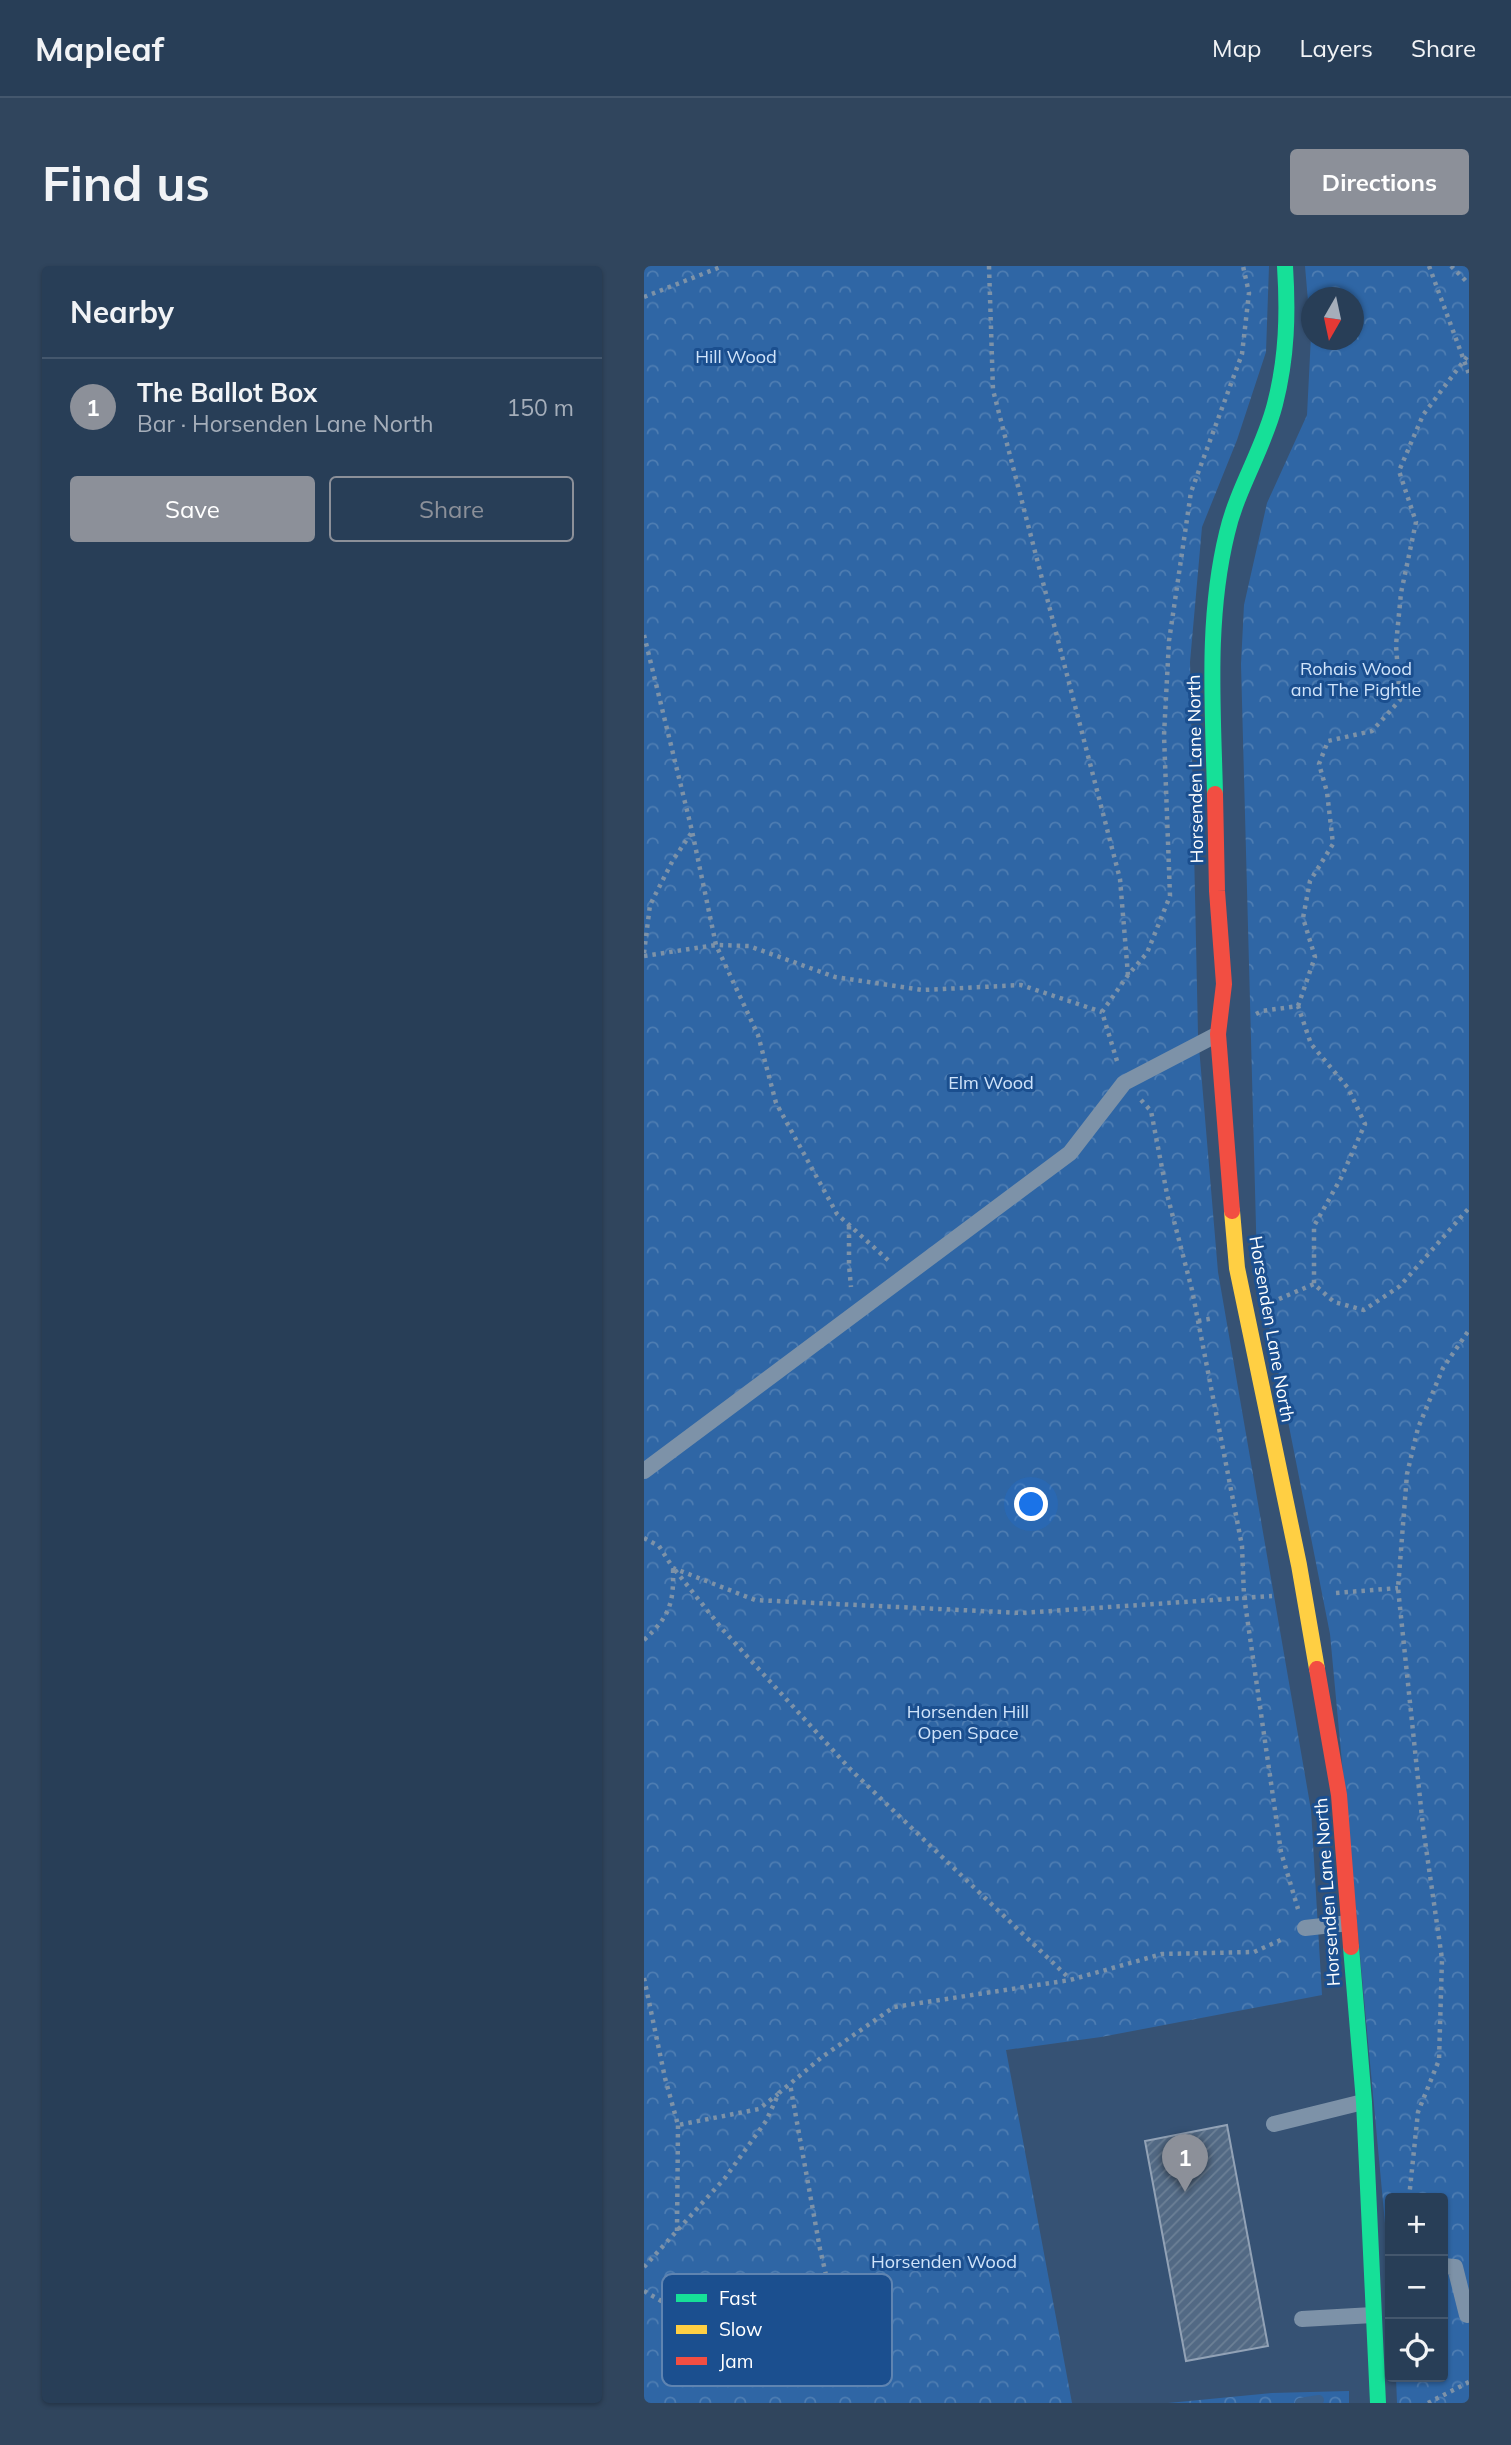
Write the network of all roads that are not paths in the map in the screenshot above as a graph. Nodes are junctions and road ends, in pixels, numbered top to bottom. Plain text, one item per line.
1 (1285, 266) edge
2 (1219, 1034) junction
3 (644, 1471) edge
4 (1349, 1923) junction
5 (1305, 1928) road end
6 (1364, 2102) junction
7 (1274, 2123) dead end
8 (1385, 2266) edge
9 (1448, 2266) edge
10 (1373, 2267) junction
11 (1376, 2315) junction
12 (1467, 2315) dead end
13 (1302, 2319) dead end
14 (1378, 2403) edge

1 - 2 street, Horsenden Lane North
2 - 3 lane
2 - 4 street, Horsenden Lane North
4 - 5 lane
4 - 6 street, Horsenden Lane North
6 - 7 lane
6 - 10 street, Horsenden Lane North
8 - 10 lane
9 - 12 lane
10 - 11 street, Horsenden Lane North
11 - 13 lane
11 - 14 street, Horsenden Lane North

